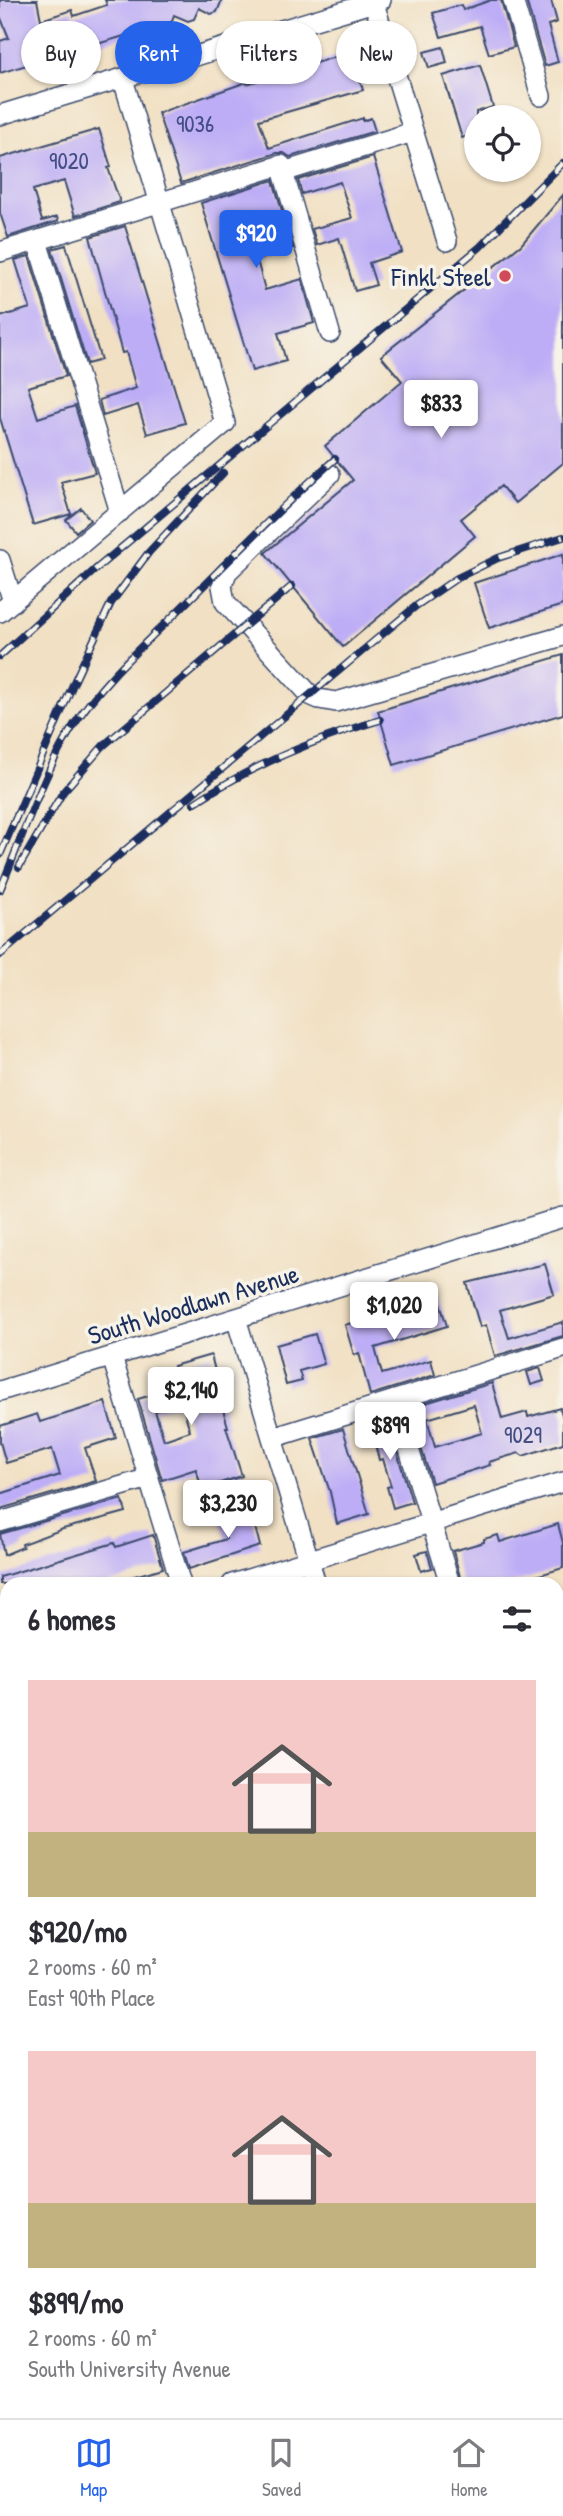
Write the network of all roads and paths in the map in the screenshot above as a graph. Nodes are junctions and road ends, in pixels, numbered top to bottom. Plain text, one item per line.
1 (513, 0) edge
2 (375, 1) edge
3 (202, 55) edge
4 (115, 81) edge
5 (125, 84) edge
6 (541, 96) dead end
7 (0, 115) edge
8 (413, 132) junction
9 (283, 172) junction
10 (160, 202) junction
11 (37, 241) junction
12 (447, 241) dead end
13 (0, 252) edge
14 (330, 333) dead end
15 (330, 474) dead end
16 (120, 512) junction
17 (0, 560) edge
18 (6, 607) edge
19 (563, 636) edge
20 (563, 1217) edge
21 (236, 1318) junction
22 (563, 1348) edge
23 (112, 1357) junction
24 (0, 1391) edge
25 (394, 1400) junction
26 (272, 1438) junction
27 (149, 1478) junction
28 (563, 1482) edge
29 (0, 1522) edge
30 (432, 1522) junction
31 (309, 1560) junction
32 (179, 1577) edge
33 (254, 1577) edge
34 (314, 1577) edge
35 (448, 1577) edge

1 - 6 street
2 - 3 street
2 - 8 street
4 - 7 street
5 - 10 street
8 - 9 street
8 - 12 street
9 - 10 street
9 - 14 street
10 - 11 street
10 - 16 street
11 - 13 street
11 - 16 street
15 - 19 street
16 - 18 street
17 - 18 street
20 - 21 street, South Woodlawn Avenue
21 - 23 street, South Woodlawn Avenue
21 - 26 street
22 - 25 street
23 - 24 street, South Woodlawn Avenue
23 - 27 street
25 - 26 street
25 - 30 street
26 - 31 street
27 - 29 street
27 - 32 street
28 - 30 street
30 - 31 street
30 - 35 street
31 - 33 street
31 - 34 street

